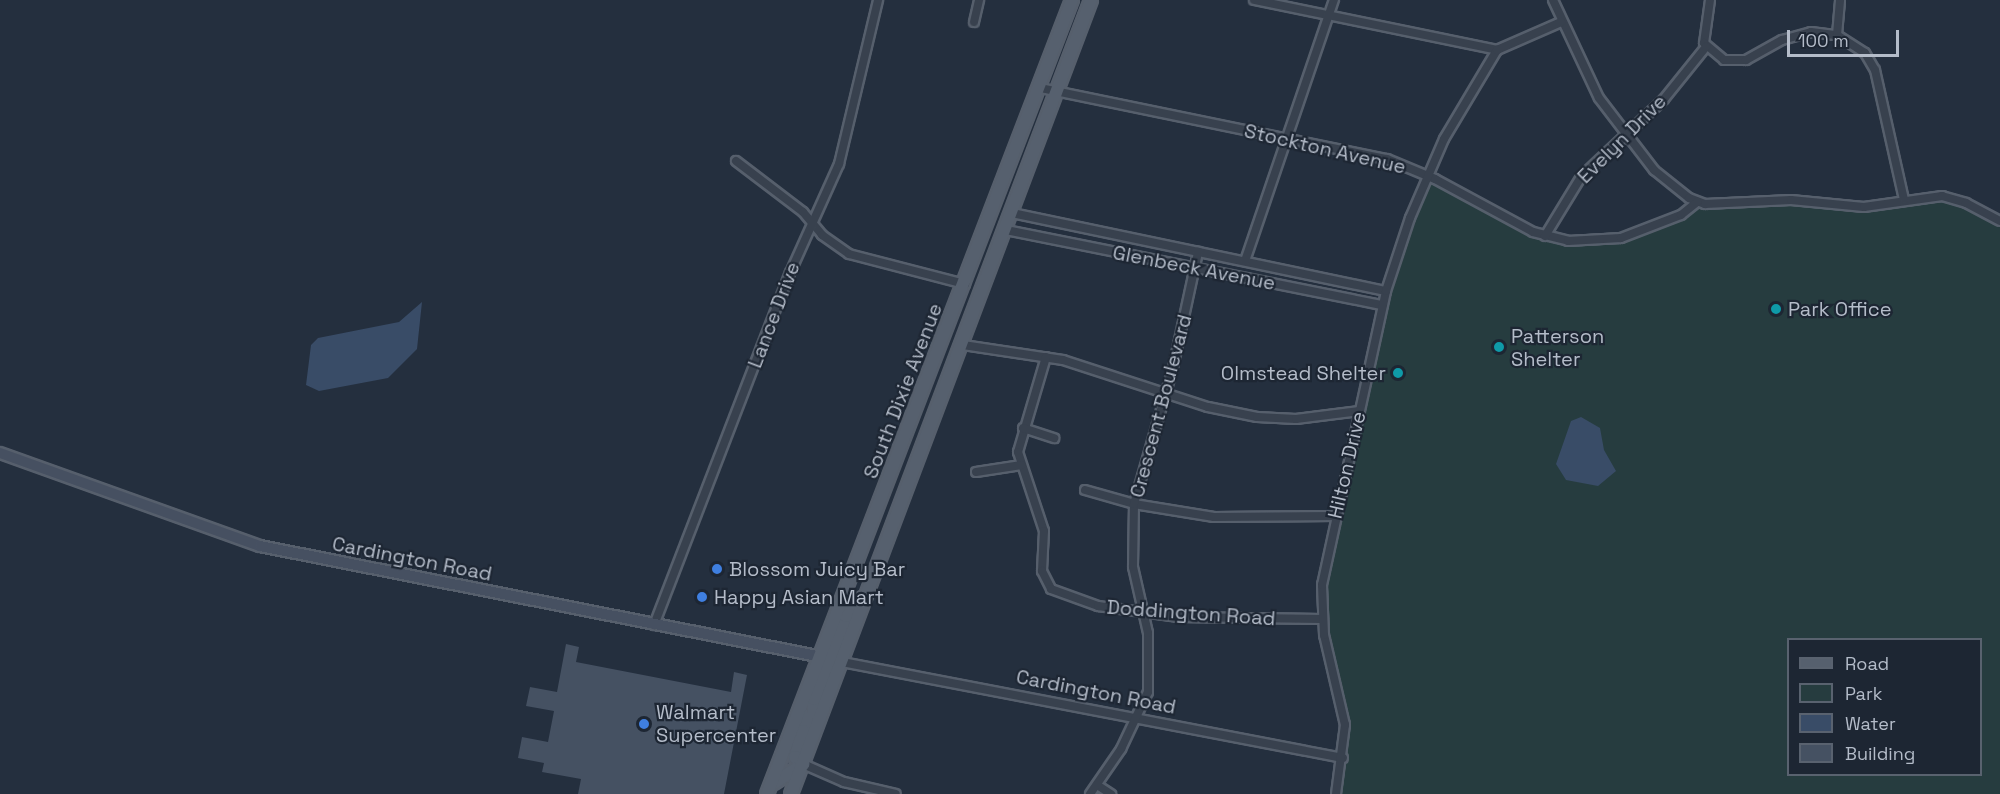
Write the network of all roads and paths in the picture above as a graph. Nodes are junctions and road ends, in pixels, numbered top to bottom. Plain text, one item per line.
1 (878, 0) edge
2 (979, 0) edge
3 (1072, 0) edge
4 (1091, 0) edge
5 (1254, 0) edge
6 (1334, 0) edge
7 (1553, 0) edge
8 (1710, 0) edge
9 (1840, 0) edge
10 (1328, 15) junction
11 (974, 22) dead end
12 (1561, 22) junction
13 (1837, 35) junction
14 (1706, 47) junction
15 (1497, 50) junction
16 (1040, 88) junction
17 (1058, 92) junction
18 (1624, 134) junction
19 (1286, 139) junction
20 (736, 161) dead end
21 (1429, 176) junction
22 (1904, 200) junction
23 (1697, 202) junction
24 (1012, 213) junction
25 (812, 222) junction
26 (2000, 222) edge
27 (1006, 230) junction
28 (1545, 236) junction
29 (1198, 252) junction
30 (1245, 261) junction
31 (1195, 268) junction
32 (965, 284) junction
33 (1386, 291) junction
34 (1383, 305) junction
35 (963, 345) junction
36 (1046, 357) junction
37 (1166, 394) junction
38 (1360, 411) junction
39 (1023, 428) junction
40 (1054, 438) dead end
41 (0, 453) edge
42 (1021, 465) junction
43 (976, 472) dead end
44 (1085, 489) dead end
45 (1134, 504) junction
46 (1335, 516) junction
47 (1143, 612) junction
48 (1322, 619) junction
49 (654, 625) junction
50 (830, 659) junction
51 (801, 709) junction
52 (1138, 718) junction
53 (1343, 758) junction
54 (803, 764) junction
55 (1097, 785) junction
56 (769, 790) edge
57 (791, 794) edge
58 (896, 794) edge
59 (1090, 794) edge
60 (1111, 794) edge
61 (1336, 794) edge

1 - 25 street, Lance Drive
2 - 11 street
3 - 16 main road, South Dixie Avenue
4 - 17 main road, South Dixie Avenue
5 - 10 street
6 - 10 street
7 - 12 street
8 - 14 street
9 - 13 street
10 - 15 street
10 - 19 street
12 - 15 street
12 - 18 street
13 - 14 street
13 - 22 street
14 - 18 street, Evelyn Drive
15 - 21 street, Hilton Drive
16 - 17 street, Stockton Avenue
16 - 32 main road, South Dixie Avenue
17 - 19 street, Stockton Avenue
17 - 24 main road, South Dixie Avenue
18 - 23 street
18 - 28 street, Evelyn Drive
19 - 21 street, Stockton Avenue
19 - 30 street
20 - 25 street
21 - 28 street, Stockton Avenue
21 - 33 street, Hilton Drive
22 - 23 street
22 - 26 street
23 - 28 street, Stockton Avenue
24 - 27 main road, South Dixie Avenue
24 - 29 street, Glenbeck Avenue
25 - 32 street
25 - 49 street, Lance Drive
27 - 31 street, Glenbeck Avenue
27 - 35 main road, South Dixie Avenue
29 - 30 street, Glenbeck Avenue
29 - 31 street, Crescent Boulevard
30 - 33 street, Glenbeck Avenue
31 - 34 street, Glenbeck Avenue
31 - 37 street, Crescent Boulevard
32 - 50 main road, South Dixie Avenue
33 - 34 street, Hilton Drive
34 - 38 street, Hilton Drive
35 - 36 street
35 - 50 main road, South Dixie Avenue
36 - 37 street
36 - 39 street, Doddington Road
37 - 38 street
37 - 45 street, Crescent Boulevard
38 - 46 street, Hilton Drive
39 - 40 street
39 - 42 street, Doddington Road
41 - 49 street, Cardington Road
42 - 43 street
42 - 47 street, Doddington Road
44 - 45 street
45 - 46 street
45 - 47 street, Crescent Boulevard
46 - 48 street, Hilton Drive
47 - 48 street, Doddington Road
47 - 52 street, Crescent Boulevard
48 - 53 street, Hilton Drive
49 - 50 street, Cardington Road
50 - 51 main road, South Dixie Avenue
50 - 52 street, Cardington Road
50 - 54 main road, South Dixie Avenue
51 - 54 main road
51 - 56 main road, South Dixie Avenue
52 - 53 street, Cardington Road
52 - 55 street, Crescent Boulevard
53 - 61 street, Hilton Drive
54 - 56 main road
54 - 57 main road, South Dixie Avenue
54 - 58 street
55 - 59 street, Crescent Boulevard
55 - 60 street

